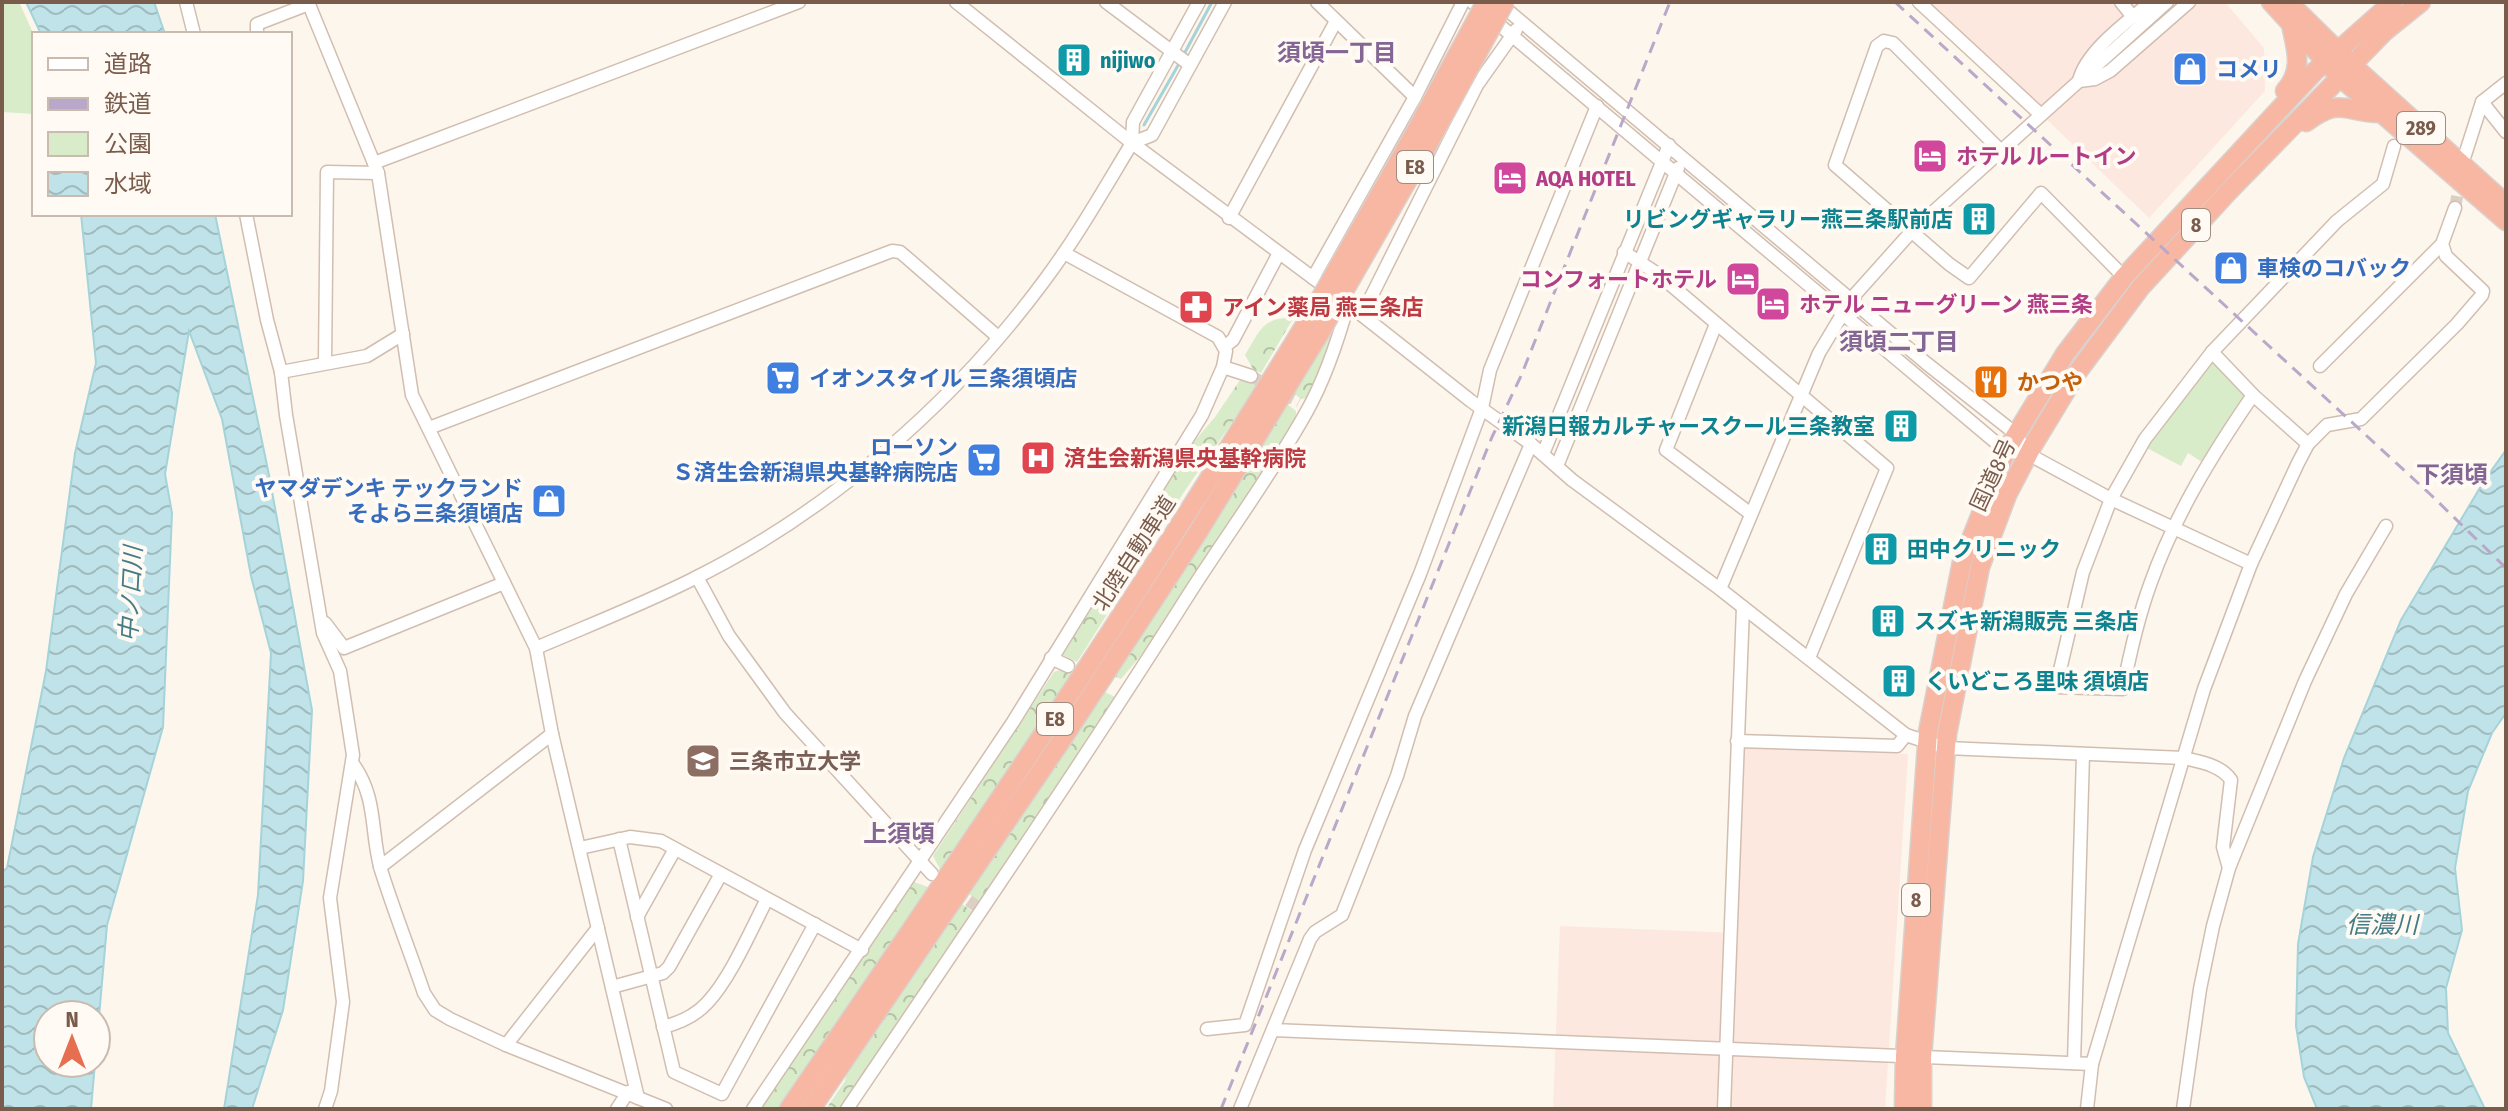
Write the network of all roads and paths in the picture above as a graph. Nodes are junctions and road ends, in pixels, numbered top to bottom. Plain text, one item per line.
1 (186, 2) edge
2 (799, 2) edge
3 (956, 2) edge
4 (1106, 2) edge
5 (1199, 2) edge
6 (1225, 2) edge
7 (1317, 2) edge
8 (1463, 2) edge
9 (1472, 2) edge
10 (1486, 2) edge
11 (1498, 2) edge
12 (1505, 2) edge
13 (1919, 2) edge
14 (2121, 2) edge
15 (2151, 2) edge
16 (2167, 2) edge
17 (2189, 2) edge
18 (2271, 2) edge
19 (2288, 2) edge
20 (2393, 2) edge
21 (2421, 2) edge
22 (309, 3) edge
23 (2133, 17) junction
24 (1521, 20) junction
25 (1336, 21) junction
26 (2292, 27) junction
27 (194, 32) edge
28 (257, 32) edge
29 (1513, 35) junction
30 (2331, 56) junction
31 (1181, 59) junction
32 (2346, 71) junction
33 (2079, 81) junction
34 (2506, 83) edge
35 (1415, 97) junction
36 (2482, 102) junction
37 (1597, 106) junction
38 (2382, 113) junction
39 (2041, 115) junction
40 (2296, 123) junction
41 (2506, 132) edge
42 (2252, 138) junction
43 (1132, 143) junction
44 (1669, 145) junction
45 (2394, 146) dead end
46 (2000, 150) junction
47 (2465, 155) dead end
48 (1683, 158) junction
49 (1661, 162) junction
50 (376, 168) junction
51 (1676, 175) junction
52 (2506, 204) edge
53 (2455, 208) tunnel mouth
54 (246, 216) edge
55 (255, 216) edge
56 (1229, 218) junction
57 (2506, 221) edge
58 (1912, 231) junction
59 (2442, 244) junction
60 (253, 248) junction
61 (1624, 252) junction
62 (1064, 253) junction
63 (1279, 253) junction
64 (1640, 262) junction
65 (2124, 277) junction
66 (1313, 278) junction
67 (1852, 298) junction
68 (1348, 304) junction
69 (1841, 314) junction
70 (1362, 315) junction
71 (1716, 324) junction
72 (1314, 325) junction
73 (403, 334) junction
74 (998, 337) junction
75 (1225, 346) junction
76 (2212, 352) junction
77 (325, 362) junction
78 (2320, 366) dead end
79 (1223, 367) junction
80 (281, 372) junction
81 (1251, 376) tunnel mouth
82 (2253, 395) junction
83 (1800, 397) junction
84 (1482, 408) junction
85 (429, 428) junction
86 (2016, 434) junction
87 (1531, 444) junction
88 (2308, 444) junction
89 (2006, 451) junction
90 (1543, 454) junction
91 (2028, 454) junction
92 (1557, 466) junction
93 (2111, 499) junction
94 (1751, 514) junction
95 (2386, 526) dead end
96 (2173, 529) junction
97 (2251, 564) junction
98 (697, 577) junction
99 (504, 583) junction
100 (1720, 589) junction
101 (1743, 607) junction
102 (321, 618) junction
103 (536, 648) junction
104 (1051, 658) junction
105 (1809, 658) junction
106 (1068, 666) dead end
107 (1111, 688) dead end
108 (1122, 698) junction
109 (552, 734) junction
110 (1906, 735) junction
111 (1737, 741) junction
112 (1937, 746) junction
113 (2083, 754) junction
114 (2184, 758) junction
115 (353, 764) junction
116 (619, 839) junction
117 (580, 848) junction
118 (675, 849) junction
119 (921, 862) junction
120 (380, 867) junction
121 (2229, 868) junction
122 (721, 874) junction
123 (932, 874) dead end
124 (767, 899) junction
125 (637, 917) junction
126 (815, 924) junction
127 (598, 928) junction
128 (862, 950) junction
129 (651, 976) junction
130 (612, 987) junction
131 (663, 1027) junction
132 (1207, 1029) dead end
133 (1273, 1030) junction
134 (506, 1045) junction
135 (1727, 1049) junction
136 (1913, 1057) junction
137 (2074, 1063) junction
138 (2092, 1064) junction
139 (633, 1095) junction
140 (325, 1109) edge
141 (617, 1109) edge
142 (666, 1109) edge
143 (753, 1109) edge
144 (789, 1109) edge
145 (811, 1109) edge
146 (847, 1109) edge
147 (1240, 1109) edge
148 (1724, 1109) edge
149 (1904, 1109) edge
150 (1922, 1109) edge
151 (2087, 1109) edge
152 (2183, 1109) edge

1 - 27 street
2 - 50 street
3 - 43 street
4 - 31 street
5 - 31 street
6 - 31 street
7 - 25 street
8 - 35 street
9 - 29 street
10 - 72 highway, 北陸自動車道 / E8, bridge
11 - 24 street
12 - 72 highway, 北陸自動車道 / E8, bridge
13 - 39 street
14 - 23 street
15 - 23 street
16 - 33 street
17 - 33 street
18 - 26 highway, 289
19 - 30 highway, 289
20 - 30 highway, 国道8号 / 8
21 - 32 highway, 国道8号 / 8
22 - 28 street
22 - 50 street
23 - 33 street
24 - 29 street
24 - 44 street
25 - 35 street
25 - 56 street
26 - 30 highway, 289
26 - 42 highway
29 - 37 street
29 - 70 street
30 - 32 highway, 289
30 - 42 highway, 国道8号 / 8
31 - 43 street
31 - 43 street
32 - 38 highway, 289
32 - 40 highway, 国道8号 / 8
32 - 52 highway, 289
33 - 39 street
34 - 36 street
35 - 66 street
36 - 41 street
36 - 47 street
37 - 49 street
37 - 84 street
38 - 40 highway
38 - 57 highway, 289
39 - 46 street
40 - 91 highway, 国道8号 / 8
42 - 65 highway, 国道8号 / 8
43 - 56 street
43 - 62 street
44 - 48 street
44 - 49 street
45 - 76 street
46 - 58 street
46 - 58 street
48 - 51 street
48 - 67 street
49 - 51 street
49 - 61 street
50 - 73 street
50 - 77 street
51 - 64 street
51 - 69 street
53 - 59 street
54 - 60 street
55 - 60 street
56 - 63 street
58 - 65 street
58 - 67 street
59 - 78 street
59 - 88 street
60 - 80 street
61 - 64 street
61 - 90 street
62 - 74 street
62 - 75 street
63 - 66 street
63 - 75 street
64 - 71 street
64 - 92 street
65 - 86 highway, 国道8号 / 8
66 - 68 street
67 - 69 street
67 - 86 street
68 - 70 street
68 - 108 street
69 - 83 street
69 - 89 street
70 - 84 street
71 - 83 street
71 - 94 street
72 - 144 highway, 北陸自動車道 / E8
72 - 145 highway, 北陸自動車道 / E8
73 - 77 street
73 - 85 street
74 - 85 street
74 - 98 street
75 - 79 street
76 - 82 street
76 - 93 street
77 - 80 street
79 - 81 street
79 - 104 street
80 - 102 street
82 - 88 street
82 - 96 street
83 - 94 street
83 - 105 street
84 - 87 street
84 - 132 street
85 - 99 street
86 - 89 highway, 国道8号 / 8
86 - 91 street
87 - 90 street
87 - 133 street
88 - 97 street
89 - 91 street
89 - 112 highway, 国道8号 / 8
90 - 92 street
91 - 93 street
91 - 112 highway, 国道8号 / 8
92 - 100 street
93 - 96 street
93 - 96 street
94 - 100 street
95 - 121 street
96 - 97 street
97 - 114 street
98 - 103 street
98 - 119 street
99 - 102 street
99 - 103 street
100 - 101 street
101 - 105 street
101 - 111 street
102 - 115 street
103 - 109 street
104 - 106 street
104 - 119 street
105 - 110 street
107 - 108 street
108 - 146 street
109 - 117 street
109 - 120 street
110 - 111 street
110 - 112 street
111 - 135 street
112 - 113 street
112 - 136 highway, 国道8号 / 8
113 - 114 street
113 - 137 street
114 - 121 street
114 - 138 street
115 - 120 street
115 - 140 street
116 - 117 street
116 - 118 street
116 - 125 street
117 - 127 street
118 - 122 street
118 - 125 street
119 - 123 street
119 - 128 street
120 - 134 street
121 - 152 street
122 - 124 street
122 - 129 street
124 - 126 street
124 - 131 street
125 - 129 street
126 - 128 street
126 - 131 street
127 - 130 street
127 - 134 street
128 - 143 street
129 - 130 street
129 - 131 street
130 - 139 street
133 - 135 street
133 - 147 street
134 - 139 street
135 - 136 street
135 - 148 street
136 - 137 street
136 - 149 highway, 国道8号 / 8
136 - 150 highway, 国道8号 / 8
137 - 138 street
138 - 151 street
139 - 141 street
139 - 142 street

